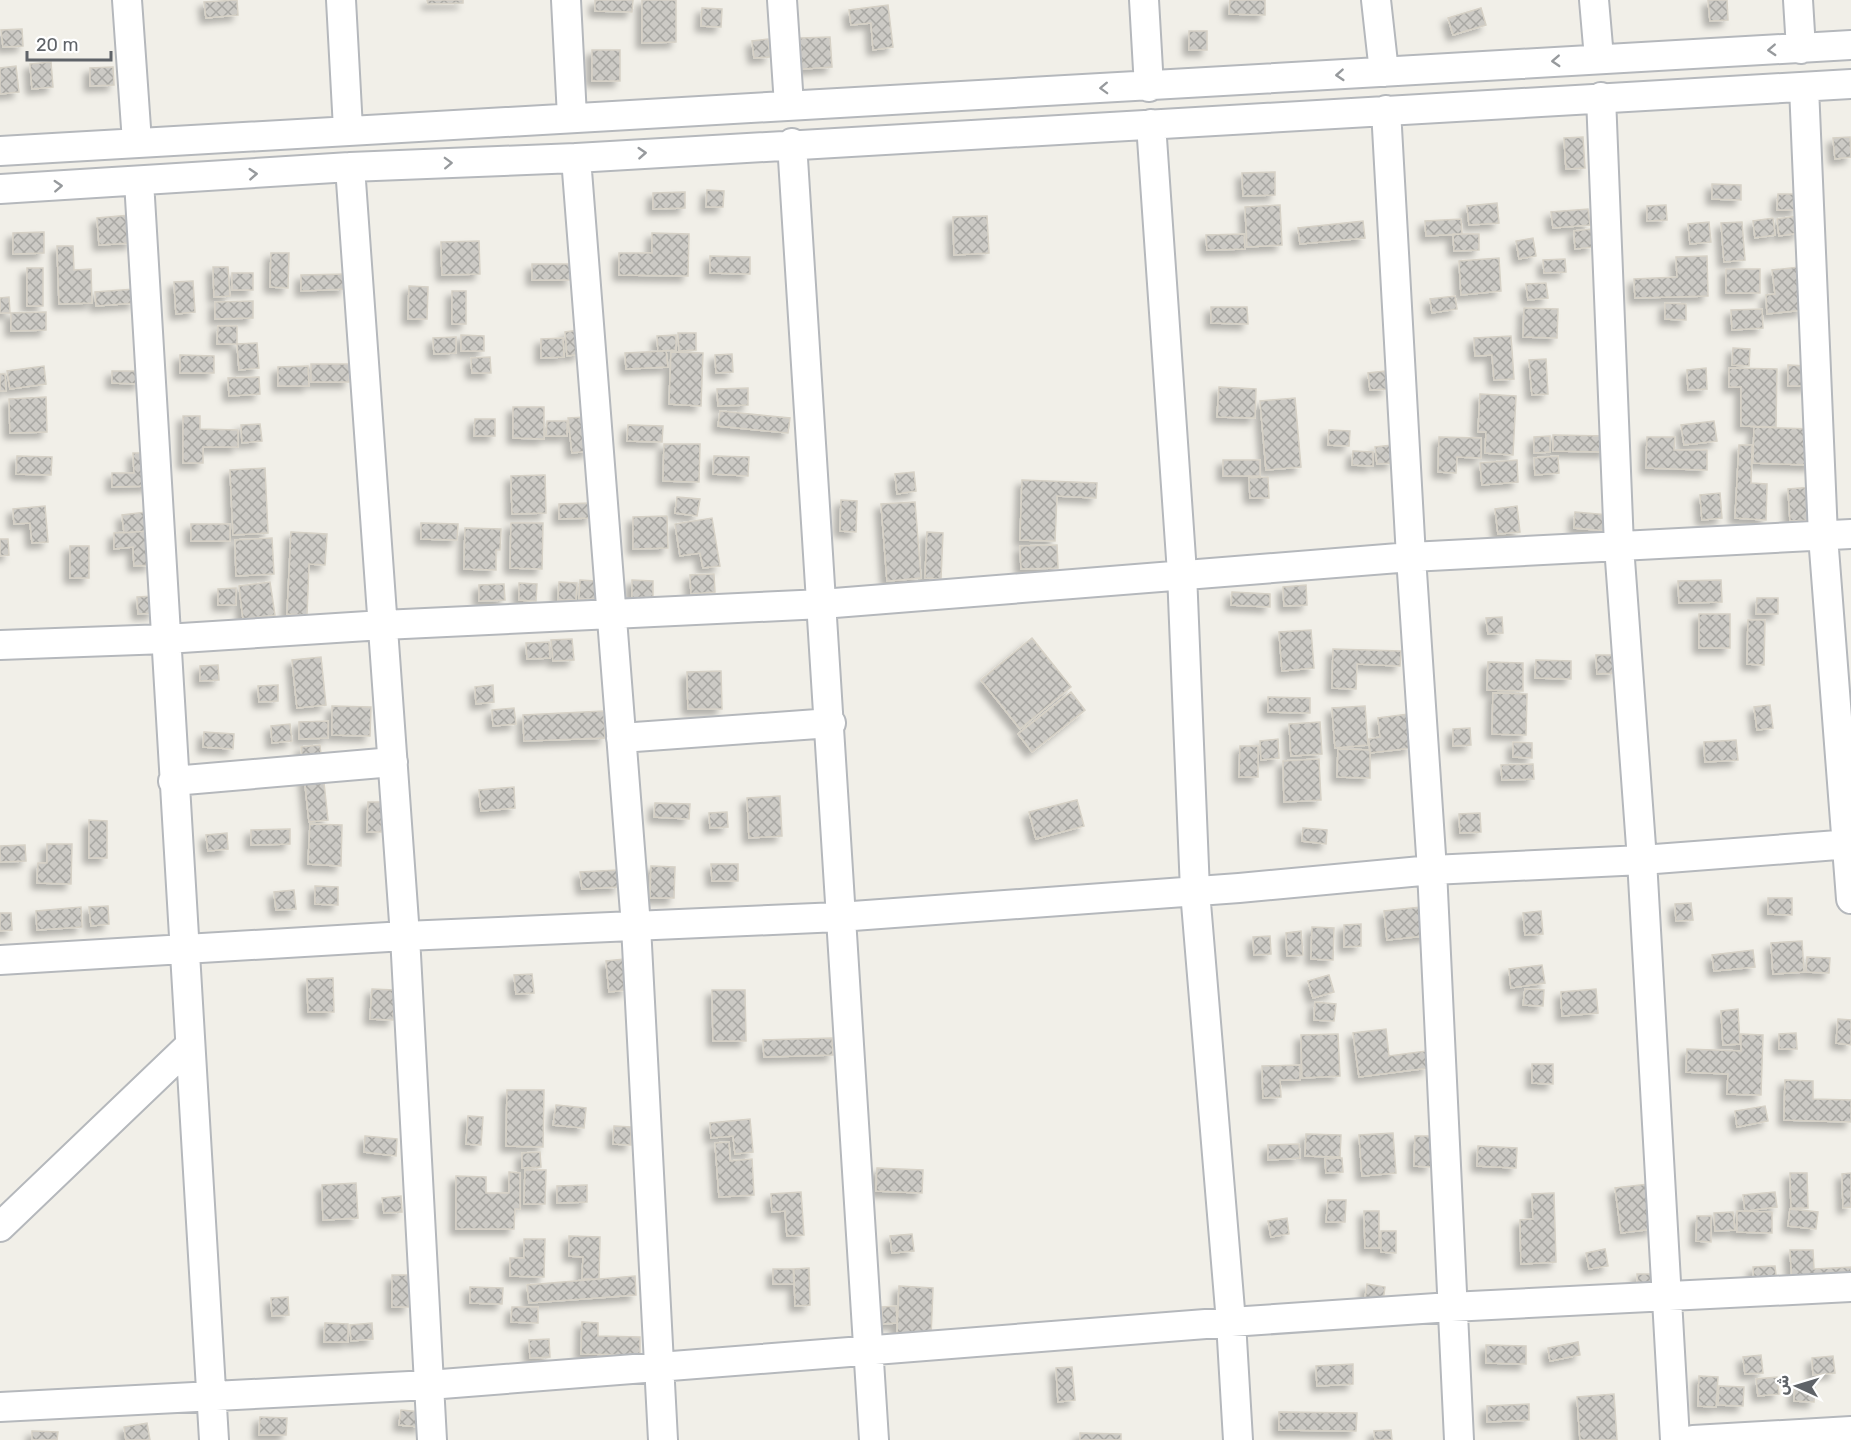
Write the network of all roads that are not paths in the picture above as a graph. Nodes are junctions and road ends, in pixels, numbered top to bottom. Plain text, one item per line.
1 (127, 0) edge
2 (341, 0) edge
3 (566, 0) edge
4 (782, 0) edge
5 (1144, 0) edge
6 (1376, 0) edge
7 (1594, 0) edge
8 (1798, 0) edge
9 (1851, 45) edge
10 (1802, 49) junction
11 (1599, 58) junction
12 (1384, 72) junction
13 (1851, 84) edge
14 (1149, 87) junction
15 (1804, 87) junction
16 (1601, 97) junction
17 (789, 105) junction
18 (1386, 110) junction
19 (572, 117) junction
20 (1151, 124) junction
21 (348, 129) junction
22 (137, 142) junction
23 (792, 143) junction
24 (0, 151) edge
25 (576, 158) junction
26 (350, 167) junction
27 (139, 182) junction
28 (0, 189) edge
29 (1851, 534) edge
30 (1822, 536) junction
31 (1619, 546) junction
32 (1411, 557) junction
33 (1182, 573) junction
34 (822, 604) junction
35 (611, 613) junction
36 (383, 625) junction
37 (166, 639) junction
38 (0, 645) edge
39 (831, 723) junction
40 (621, 738) junction
41 (393, 762) junction
42 (173, 781) junction
43 (1849, 844) edge
44 (1641, 860) junction
45 (1432, 870) junction
46 (1195, 891) junction
47 (1851, 899) edge
48 (839, 917) junction
49 (636, 926) junction
50 (405, 936) junction
51 (183, 951) junction
52 (0, 960) edge
53 (189, 1046) junction
54 (0, 1227) edge
55 (1851, 1287) edge
56 (1666, 1296) junction
57 (1451, 1307) junction
58 (1231, 1322) junction
59 (867, 1351) junction
60 (659, 1369) junction
61 (429, 1386) junction
62 (211, 1397) junction
63 (0, 1407) edge
64 (1851, 1431) edge
65 (214, 1440) edge
66 (432, 1440) edge
67 (663, 1440) edge
68 (874, 1440) edge
69 (1238, 1440) edge
70 (1459, 1440) edge
71 (1675, 1440) edge
72 (1693, 1440) edge

1 - 22 street
2 - 21 street
3 - 19 street
4 - 17 street
5 - 14 street
6 - 12 street
7 - 11 street
8 - 10 street
9 - 10 street
10 -> 11 street
11 -> 12 street
12 -> 14 street
13 - 15 street
14 -> 17 street
15 - 16 street
15 - 30 street
16 - 18 street
16 - 31 street
17 - 19 street
18 - 20 street
18 - 32 street
19 - 21 street
20 - 23 street
20 - 33 street
21 - 22 street
22 - 24 street
25 -> 23 street
23 - 34 street
26 -> 25 street
25 - 35 street
27 -> 26 street
26 - 36 street
28 -> 27 street
27 - 37 street
29 - 30 street
30 - 31 street
30 - 43 street
31 - 32 street
31 - 44 street
32 - 33 street
32 - 45 street
33 - 34 street
33 - 46 street
34 - 35 street
34 - 39 street
35 - 36 street
35 - 40 street
36 - 37 street
36 - 41 street
37 - 38 street
37 - 42 street
39 - 40 street
39 - 48 street
40 - 49 street
41 - 42 street
41 - 50 street
42 - 51 street
43 - 44 street
43 - 47 street
44 - 45 street
44 - 56 street
45 - 46 street
45 - 57 street
46 - 48 street
46 - 58 street
48 - 49 street
48 - 59 street
49 - 50 street
49 - 60 street
50 - 51 street
50 - 61 street
51 - 52 street
51 - 53 street
53 - 54 street
53 - 62 street
55 - 56 street
56 - 57 street
56 - 71 street
57 - 58 street
57 - 70 street
58 - 59 street
58 - 69 street
59 - 60 street
59 - 68 street
60 - 61 street
60 - 67 street
61 - 62 street
61 - 66 street
62 - 63 street
62 - 65 street
64 - 72 street

